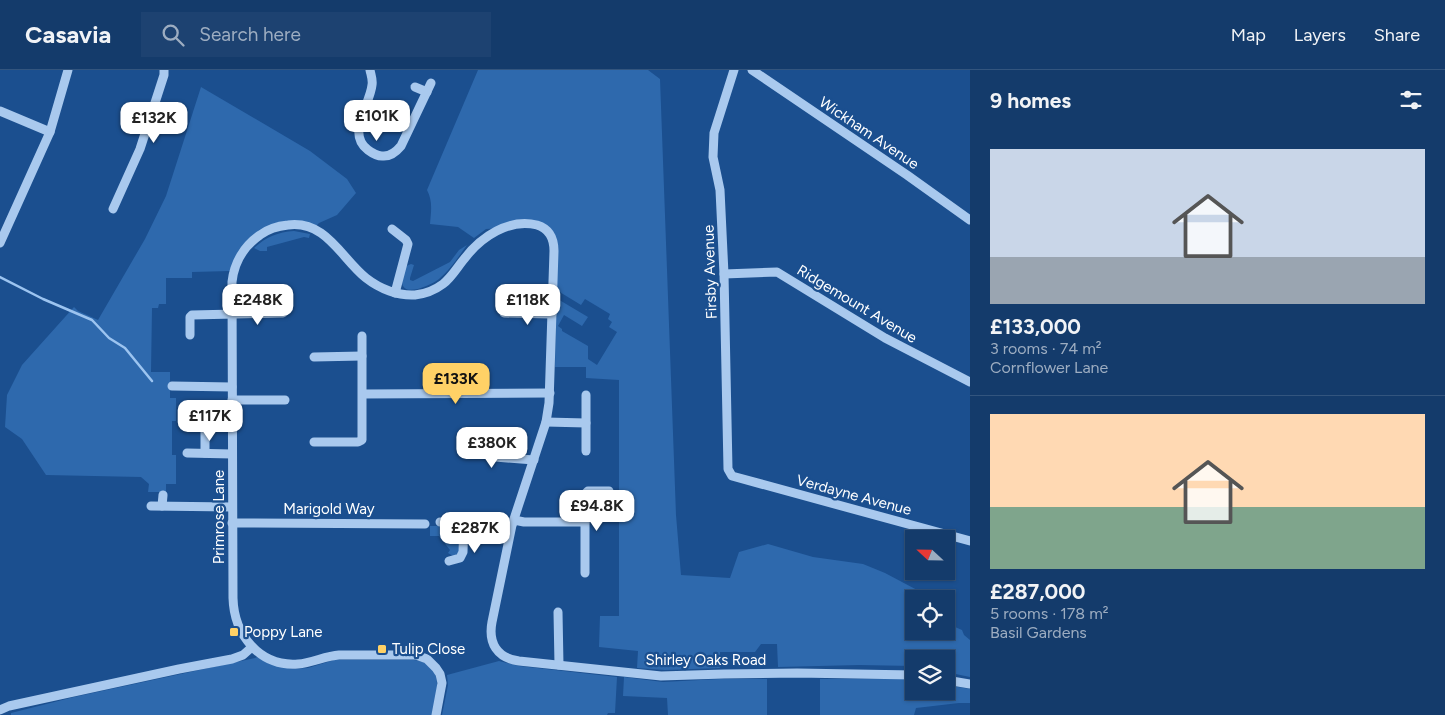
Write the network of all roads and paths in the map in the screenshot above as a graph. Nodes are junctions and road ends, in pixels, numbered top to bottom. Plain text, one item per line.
1 (68, 70) edge
2 (164, 70) edge
3 (370, 70) edge
4 (734, 70) edge
5 (752, 70) edge
6 (431, 83) dead end
7 (415, 87) dead end
8 (427, 92) junction
9 (0, 111) edge
10 (50, 132) junction
11 (113, 209) dead end
12 (970, 220) edge
13 (392, 229) dead end
14 (0, 243) edge
15 (724, 274) junction
16 (395, 293) junction
17 (283, 313) dead end
18 (504, 313) dead end
19 (232, 314) junction
20 (552, 314) junction
21 (190, 334) dead end
22 (362, 336) dead end
23 (362, 356) junction
24 (314, 357) dead end
25 (970, 382) edge
26 (172, 386) dead end
27 (232, 386) junction
28 (550, 393) junction
29 (362, 394) junction
30 (586, 394) dead end
31 (232, 400) junction
32 (285, 400) dead end
33 (205, 421) dead end
34 (546, 422) junction
35 (586, 423) junction
36 (494, 434) dead end
37 (314, 442) dead end
38 (586, 451) dead end
39 (188, 453) dead end
40 (204, 454) junction
41 (232, 454) junction
42 (534, 460) junction
43 (732, 476) joint
44 (609, 490) dead end
45 (162, 495) dead end
46 (151, 506) dead end
47 (162, 506) junction
48 (232, 507) junction
49 (440, 522) dead end
50 (464, 522) junction
51 (513, 522) junction
52 (585, 522) junction
53 (232, 523) junction
54 (425, 524) dead end
55 (970, 541) edge
56 (449, 560) dead end
57 (585, 573) dead end
58 (558, 612) dead end
59 (252, 647) junction
60 (500, 654) joint
61 (559, 665) junction
62 (905, 675) edge
63 (955, 682) edge
64 (970, 684) edge
65 (0, 710) edge
66 (436, 715) edge

1 - 10 street
2 - 11 street
3 - 8 street
4 - 15 street, Firsby Avenue
5 - 12 street, Wickham Avenue
6 - 8 street
7 - 8 street
9 - 10 street
10 - 14 street
13 - 16 street
15 - 25 street, Ridgemount Avenue
15 - 43 street, Firsby Avenue
16 - 19 street, Primrose Lane
16 - 20 street, Primrose Lane
17 - 19 street
18 - 20 street
19 - 21 street
19 - 27 street, Primrose Lane
20 - 28 street, Primrose Lane
22 - 23 street
23 - 24 street
23 - 29 street
26 - 27 street
27 - 31 street, Primrose Lane
28 - 29 street
28 - 34 street, Primrose Lane
29 - 37 street
30 - 35 street
31 - 32 street
31 - 41 street, Primrose Lane
33 - 40 street
34 - 35 street
34 - 42 street, Primrose Lane
35 - 38 street
36 - 42 street
39 - 40 street
40 - 41 street
41 - 48 street, Primrose Lane
42 - 51 street, Primrose Lane
43 - 55 street, Verdayne Avenue
44 - 52 street
45 - 47 street
46 - 47 street
47 - 48 street
48 - 53 street, Primrose Lane
49 - 50 street
50 - 51 street
50 - 56 street
51 - 52 street
51 - 60 street, Primrose Lane
52 - 57 street
53 - 54 street, Marigold Way
53 - 59 street, Primrose Lane
58 - 61 street
59 - 65 street
59 - 66 street, Primrose Lane
60 - 61 street, Shirley Oaks Road
61 - 62 street, Shirley Oaks Road
63 - 64 street

